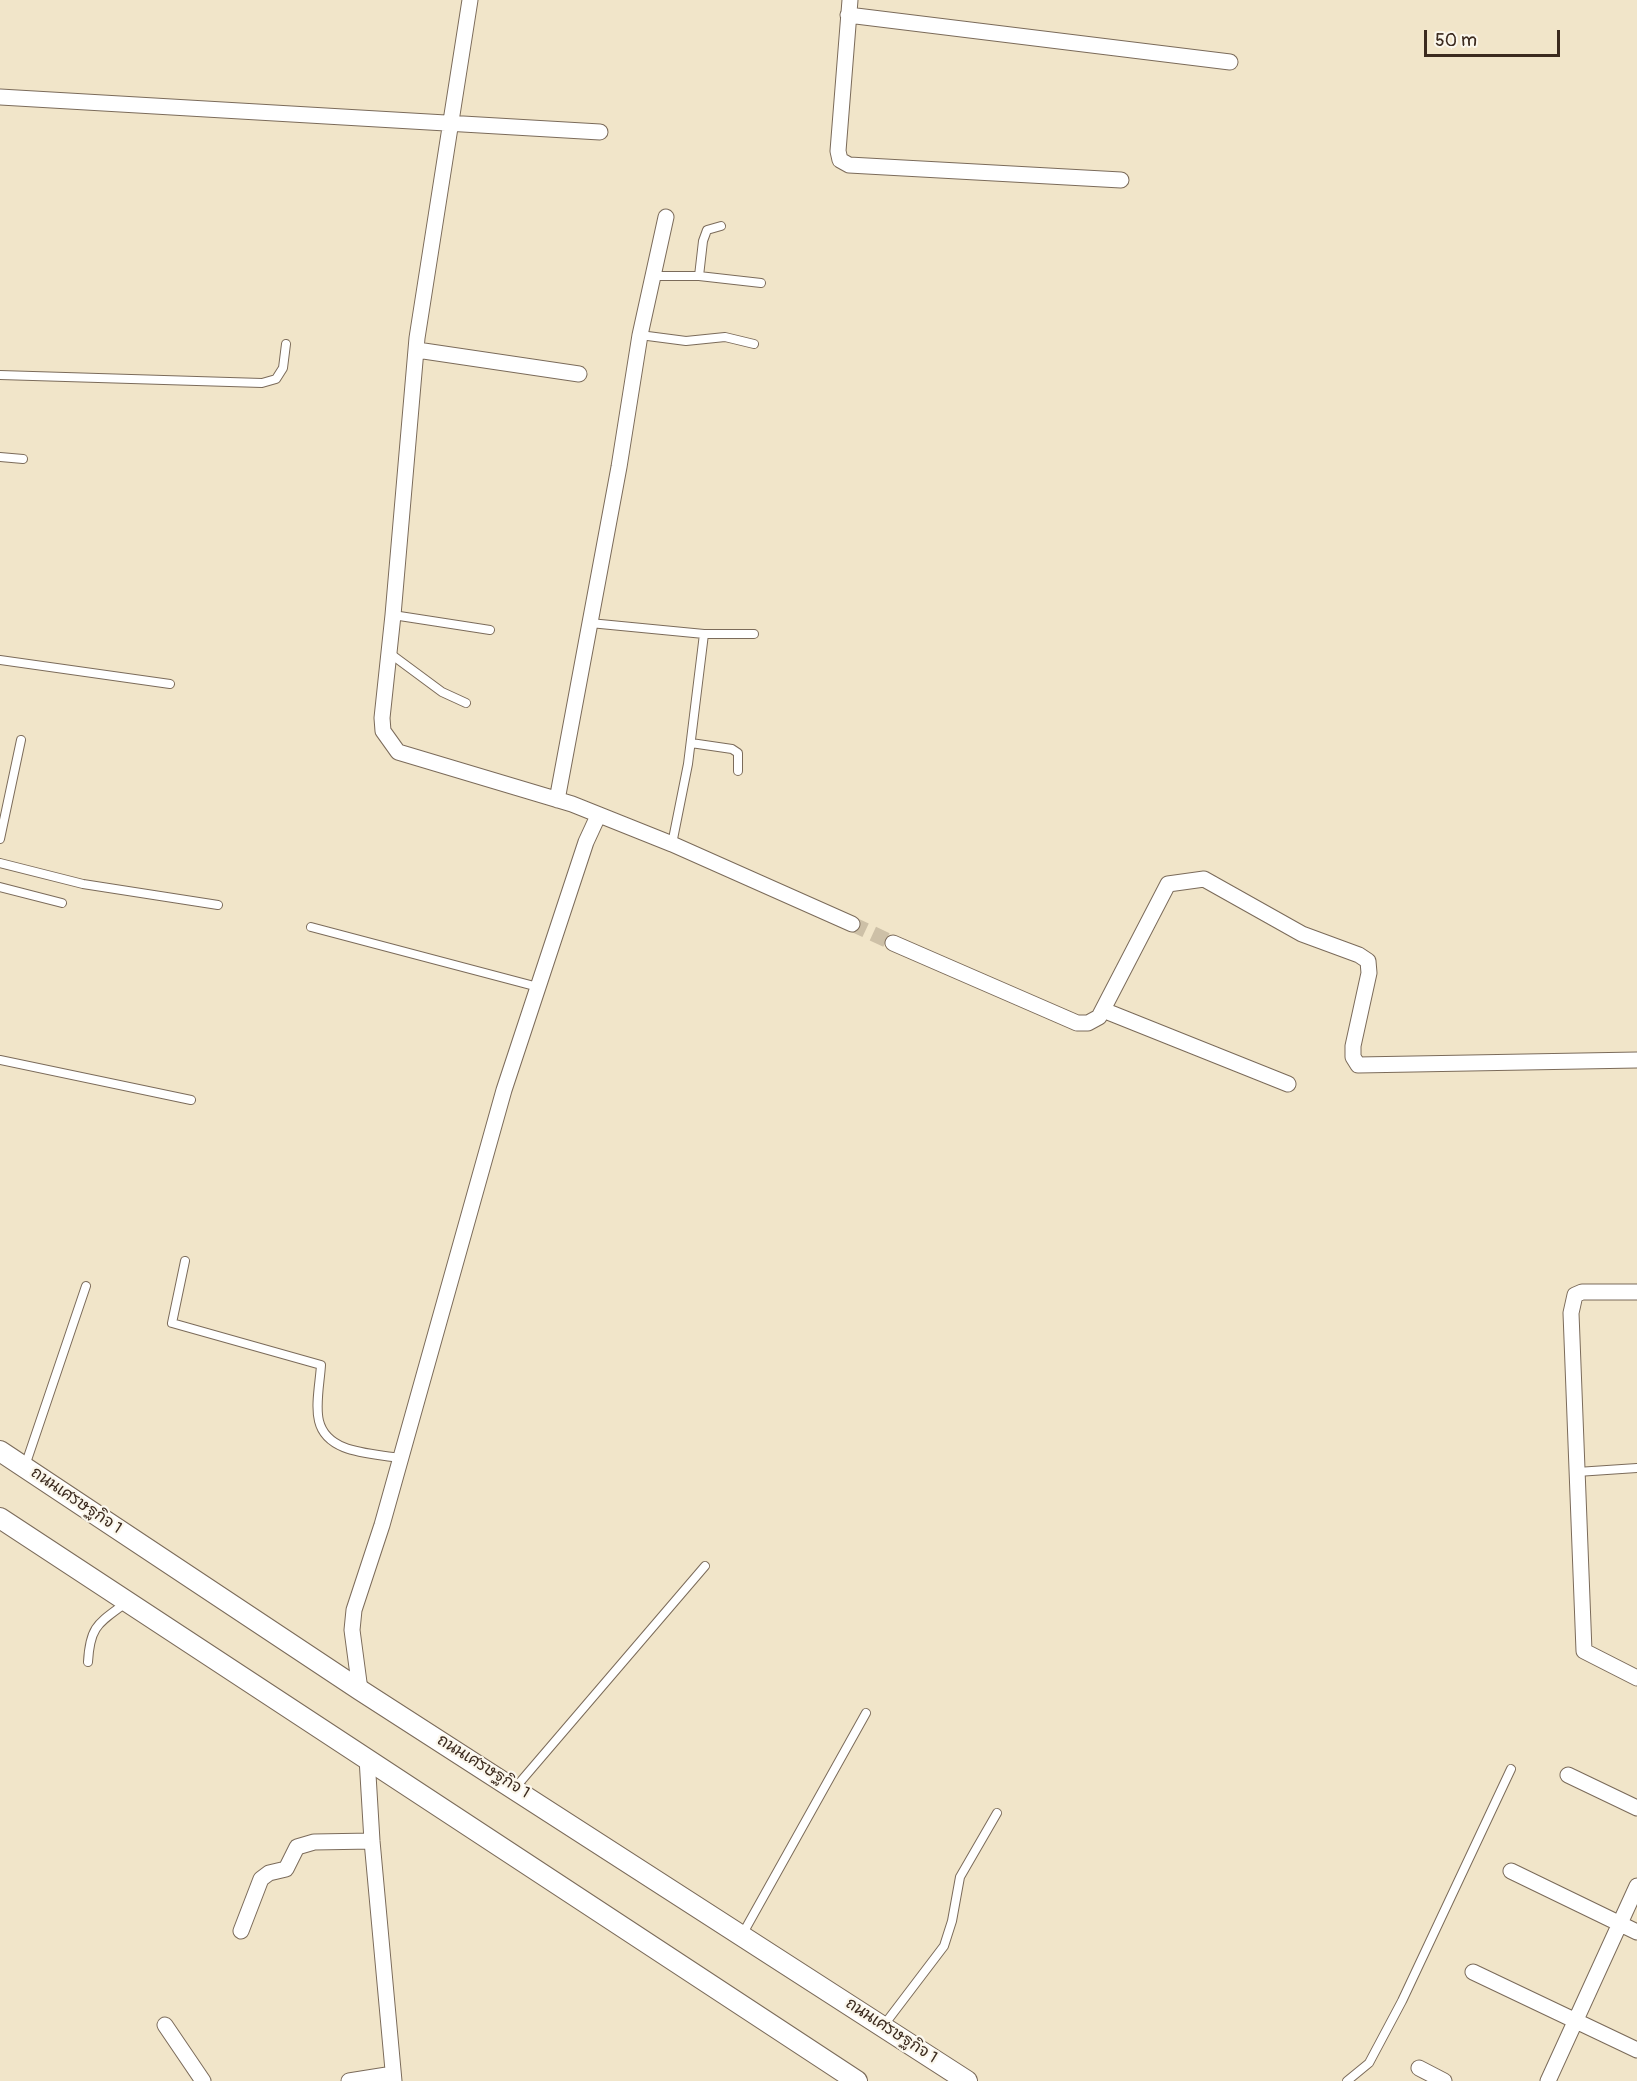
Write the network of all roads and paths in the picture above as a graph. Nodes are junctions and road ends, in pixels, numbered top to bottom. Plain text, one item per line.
1 (470, 0) edge
2 (849, 8) edge
3 (1230, 62) dead end
4 (0, 97) edge
5 (451, 123) junction
6 (600, 132) dead end
7 (1121, 180) dead end
8 (666, 217) dead end
9 (721, 226) dead end
10 (655, 276) junction
11 (699, 276) junction
12 (761, 283) dead end
13 (640, 335) junction
14 (286, 344) dead end
15 (754, 344) dead end
16 (417, 350) junction
17 (579, 374) dead end
18 (0, 375) edge
19 (0, 457) edge
20 (23, 459) dead end
21 (393, 615) junction
22 (590, 623) junction
23 (490, 630) dead end
24 (704, 634) junction
25 (754, 634) dead end
26 (387, 651) junction
27 (0, 660) edge
28 (170, 684) dead end
29 (466, 703) dead end
30 (21, 740) dead end
31 (691, 743) junction
32 (738, 771) dead end
33 (557, 800) junction
34 (598, 816) junction
35 (0, 839) edge
36 (672, 844) junction
37 (0, 863) edge
38 (0, 887) edge
39 (62, 903) dead end
40 (218, 905) dead end
41 (852, 924) tunnel mouth
42 (311, 927) dead end
43 (893, 943) tunnel mouth
44 (538, 987) junction
45 (1103, 1010) junction
46 (0, 1060) edge
47 (1637, 1060) edge
48 (1288, 1084) dead end
49 (191, 1100) dead end
50 (185, 1261) dead end
51 (86, 1286) dead end
52 (1637, 1292) edge
53 (0, 1451) edge
54 (399, 1458) junction
55 (25, 1467) junction
56 (1637, 1468) edge
57 (1577, 1472) junction
58 (0, 1518) edge
59 (705, 1566) dead end
60 (127, 1601) junction
61 (88, 1662) dead end
62 (1637, 1678) edge
63 (360, 1690) junction
64 (866, 1713) dead end
65 (367, 1758) junction
66 (1511, 1769) dead end
67 (1568, 1775) dead end
68 (515, 1788) junction
69 (1637, 1808) edge
70 (997, 1813) dead end
71 (372, 1841) junction
72 (1511, 1871) dead end
73 (1637, 1886) edge
74 (1620, 1924) junction
75 (242, 1931) dead end
76 (1637, 1932) edge
77 (742, 1935) junction
78 (1473, 1972) dead end
79 (1575, 2023) junction
80 (165, 2025) dead end
81 (883, 2026) junction
82 (1637, 2050) edge
83 (1419, 2068) dead end
84 (394, 2077) edge
85 (203, 2081) edge
86 (349, 2081) edge
87 (857, 2081) edge
88 (967, 2081) edge
89 (1347, 2081) edge
90 (1444, 2081) edge
91 (1548, 2081) edge

1 - 5 street
2 - 3 street
2 - 7 street
4 - 5 street
5 - 6 street
5 - 16 street
8 - 10 street
9 - 11 lane
10 - 11 lane
10 - 13 street
11 - 12 lane
13 - 15 lane
13 - 22 street
14 - 18 lane
16 - 17 street
16 - 21 street
19 - 20 lane
21 - 23 lane
21 - 26 street
22 - 24 lane
22 - 33 street
24 - 25 lane
24 - 31 lane
26 - 29 lane
26 - 33 street
27 - 28 lane
30 - 35 lane
31 - 32 lane
31 - 36 lane
33 - 34 street
34 - 36 street
34 - 44 street
36 - 41 street
37 - 40 lane
38 - 39 lane
42 - 44 lane
43 - 45 street
44 - 54 street
45 - 47 street
45 - 48 street
46 - 49 lane
50 - 54 lane
51 - 55 lane
52 - 57 street
53 - 55 main road, ถนนเศรษฐกิจ 1
54 - 63 street
55 - 63 main road, ถนนเศรษฐกิจ 1
56 - 57 lane
57 - 62 street
58 - 60 main road
59 - 68 lane
60 - 61 lane
60 - 65 main road
63 - 68 main road, ถนนเศรษฐกิจ 1
64 - 77 lane
65 - 71 street
65 - 87 main road
66 - 89 lane
67 - 69 street
68 - 77 main road, ถนนเศรษฐกิจ 1
70 - 81 lane
71 - 75 street
71 - 84 street
72 - 74 street
73 - 74 street
74 - 76 street
74 - 79 street
77 - 81 main road, ถนนเศรษฐกิจ 1
78 - 79 street
79 - 82 street
79 - 91 street
80 - 85 street
81 - 88 main road, ถนนเศรษฐกิจ 1
83 - 90 street
84 - 86 street

